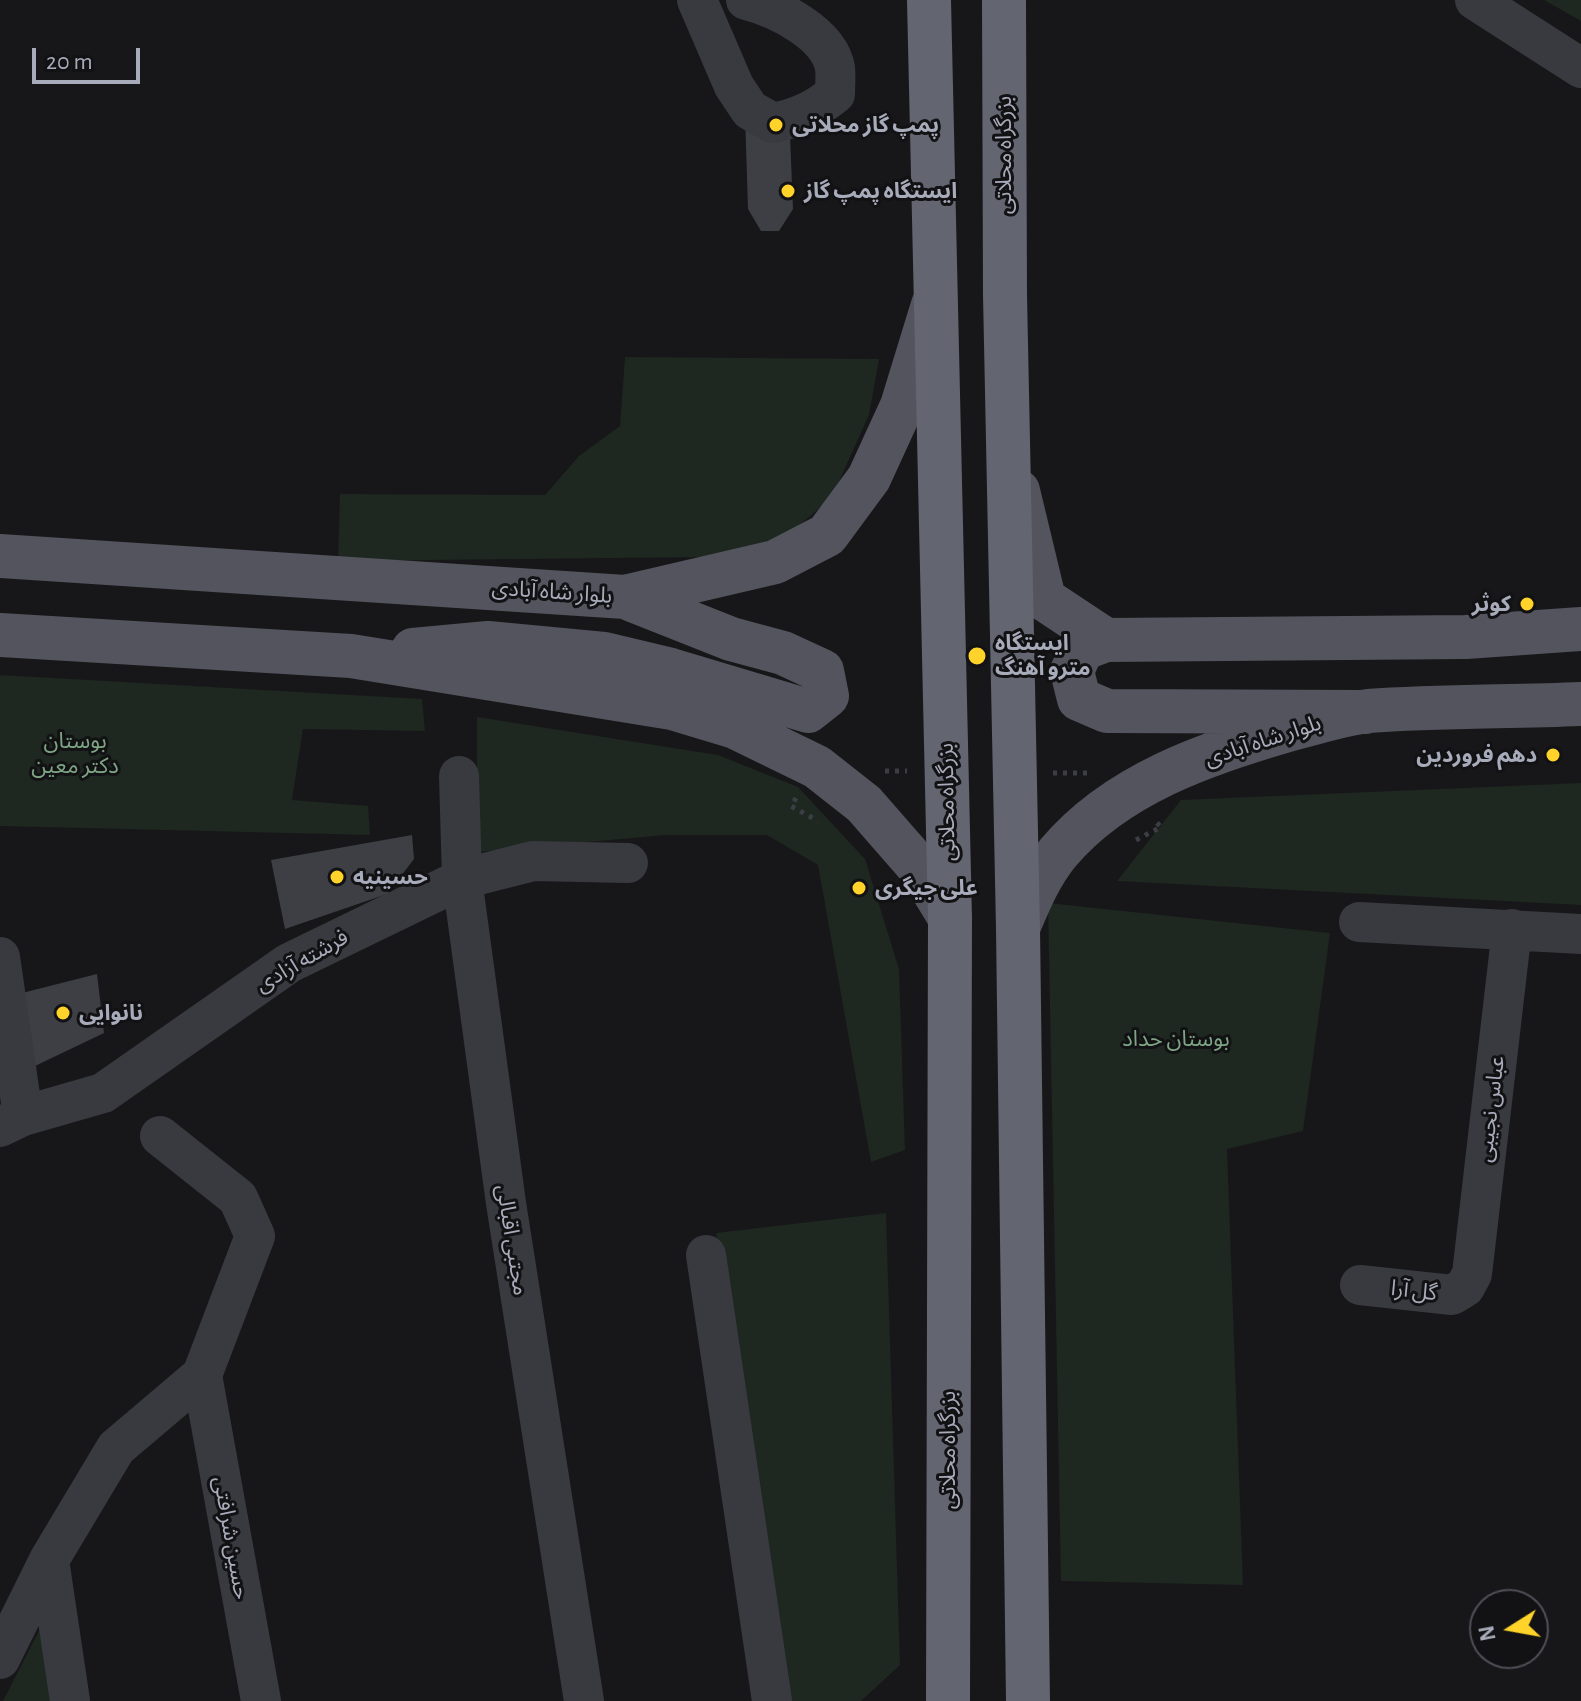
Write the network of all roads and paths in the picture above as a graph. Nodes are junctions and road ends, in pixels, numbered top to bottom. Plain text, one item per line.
1 (697, 0) edge
2 (746, 0) edge
3 (929, 0) edge
4 (1004, 0) edge
5 (1475, 0) edge
6 (1581, 68) edge
7 (936, 295) junction
8 (1008, 453) junction
9 (0, 556) edge
10 (625, 597) junction
11 (1581, 629) edge
12 (0, 635) edge
13 (1106, 640) junction
14 (351, 656) junction
15 (1581, 704) edge
16 (1366, 712) junction
17 (459, 776) dead end
18 (791, 806) dead end
19 (817, 822) dead end
20 (1161, 827) dead end
21 (1123, 847) dead end
22 (628, 863) dead end
23 (462, 879) junction
24 (950, 918) junction
25 (1359, 922) dead end
26 (1018, 928) junction
27 (1512, 929) junction
28 (1581, 934) edge
29 (0, 957) edge
30 (12, 1121) edge
31 (160, 1136) dead end
32 (706, 1255) dead end
33 (1360, 1285) dead end
34 (1465, 1287) joint
35 (202, 1375) junction
36 (49, 1560) junction
37 (0, 1659) edge
38 (70, 1701) edge
39 (261, 1701) edge
40 (584, 1701) edge
41 (772, 1701) edge
42 (948, 1701) edge
43 (1028, 1701) edge

1 - 2 street
3 - 7 highway, بزرگراه محلاتی
4 - 8 highway, بزرگراه محلاتی
5 - 6 street
7 - 10 main road, بلوار شاه آبادی
7 - 24 highway, بزرگراه محلاتی
8 - 13 main road
8 - 26 highway, بزرگراه محلاتی
9 - 10 main road, بلوار شاه آبادی
10 - 14 main road
11 - 13 main road
12 - 14 main road
13 - 16 main road
14 - 24 main road
15 - 16 main road, بلوار شاه آبادی
16 - 26 main road, بلوار شاه آبادی
17 - 23 street, مجتبی اقبالی
18 - 19 path
20 - 21 path
22 - 23 street, فرشته آزادی
23 - 30 street, فرشته آزادی
23 - 40 street, مجتبی اقبالی
24 - 42 highway, بزرگراه محلاتی
25 - 27 street
26 - 43 highway, بزرگراه محلاتی
27 - 28 street
27 - 34 street, عباس نجیبی
29 - 30 street
31 - 35 street
32 - 41 street
33 - 34 street, گل آرا
35 - 36 street
35 - 39 street, حسین شرافتی
36 - 37 street
36 - 38 street

